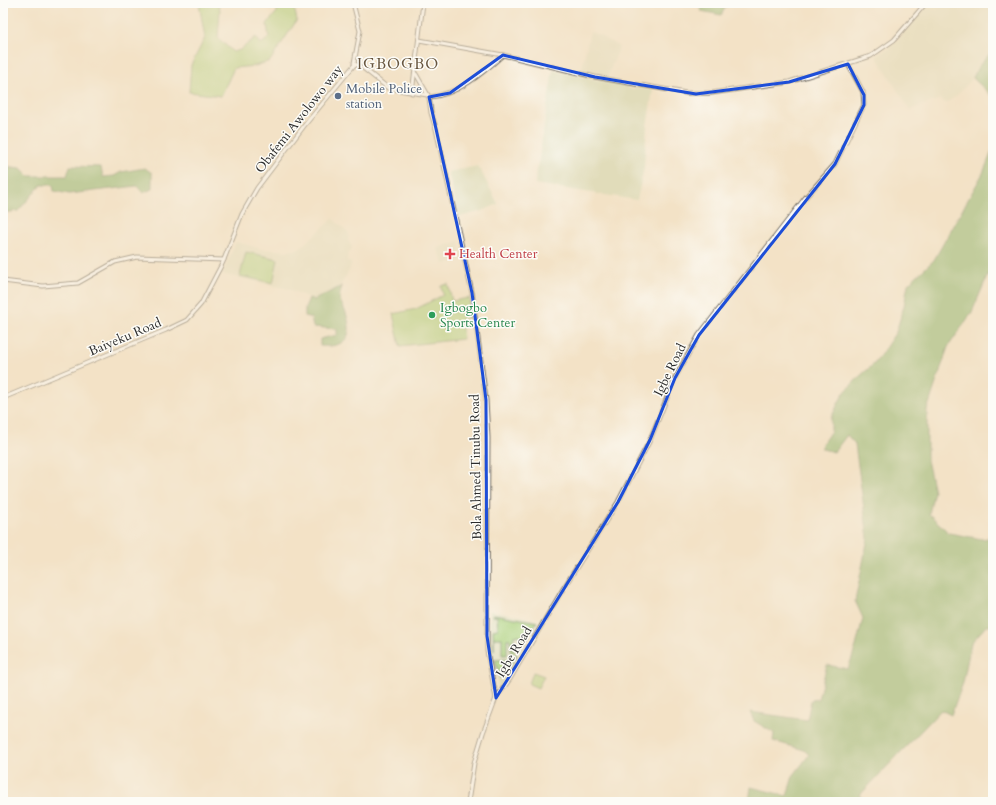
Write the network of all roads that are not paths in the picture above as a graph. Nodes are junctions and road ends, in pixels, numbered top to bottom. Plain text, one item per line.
1 (353, 3) edge
2 (423, 3) edge
3 (926, 3) edge
4 (419, 40) junction
5 (503, 55) junction
6 (354, 63) dead end
7 (848, 64) junction
8 (416, 72) junction
9 (412, 93) junction
10 (428, 96) junction
11 (224, 260) junction
12 (3, 281) edge
13 (3, 398) edge
14 (496, 698) junction
15 (468, 802) edge

1 - 6 main road
2 - 4 main road
3 - 7 main road
4 - 5 main road
4 - 8 main road
5 - 7 main road
5 - 10 main road, Obafemi Awolowo way
7 - 14 main road, Igbe Road
8 - 9 main road
8 - 10 main road, Bola Ahmed Tinubu Road
9 - 10 main road, Obafemi Awolowo way
9 - 11 main road, Obafemi Awolowo way
10 - 14 main road, Bola Ahmed Tinubu Road
11 - 12 main road
11 - 13 main road, Baiyeku Road
14 - 15 main road, Igbe Road

